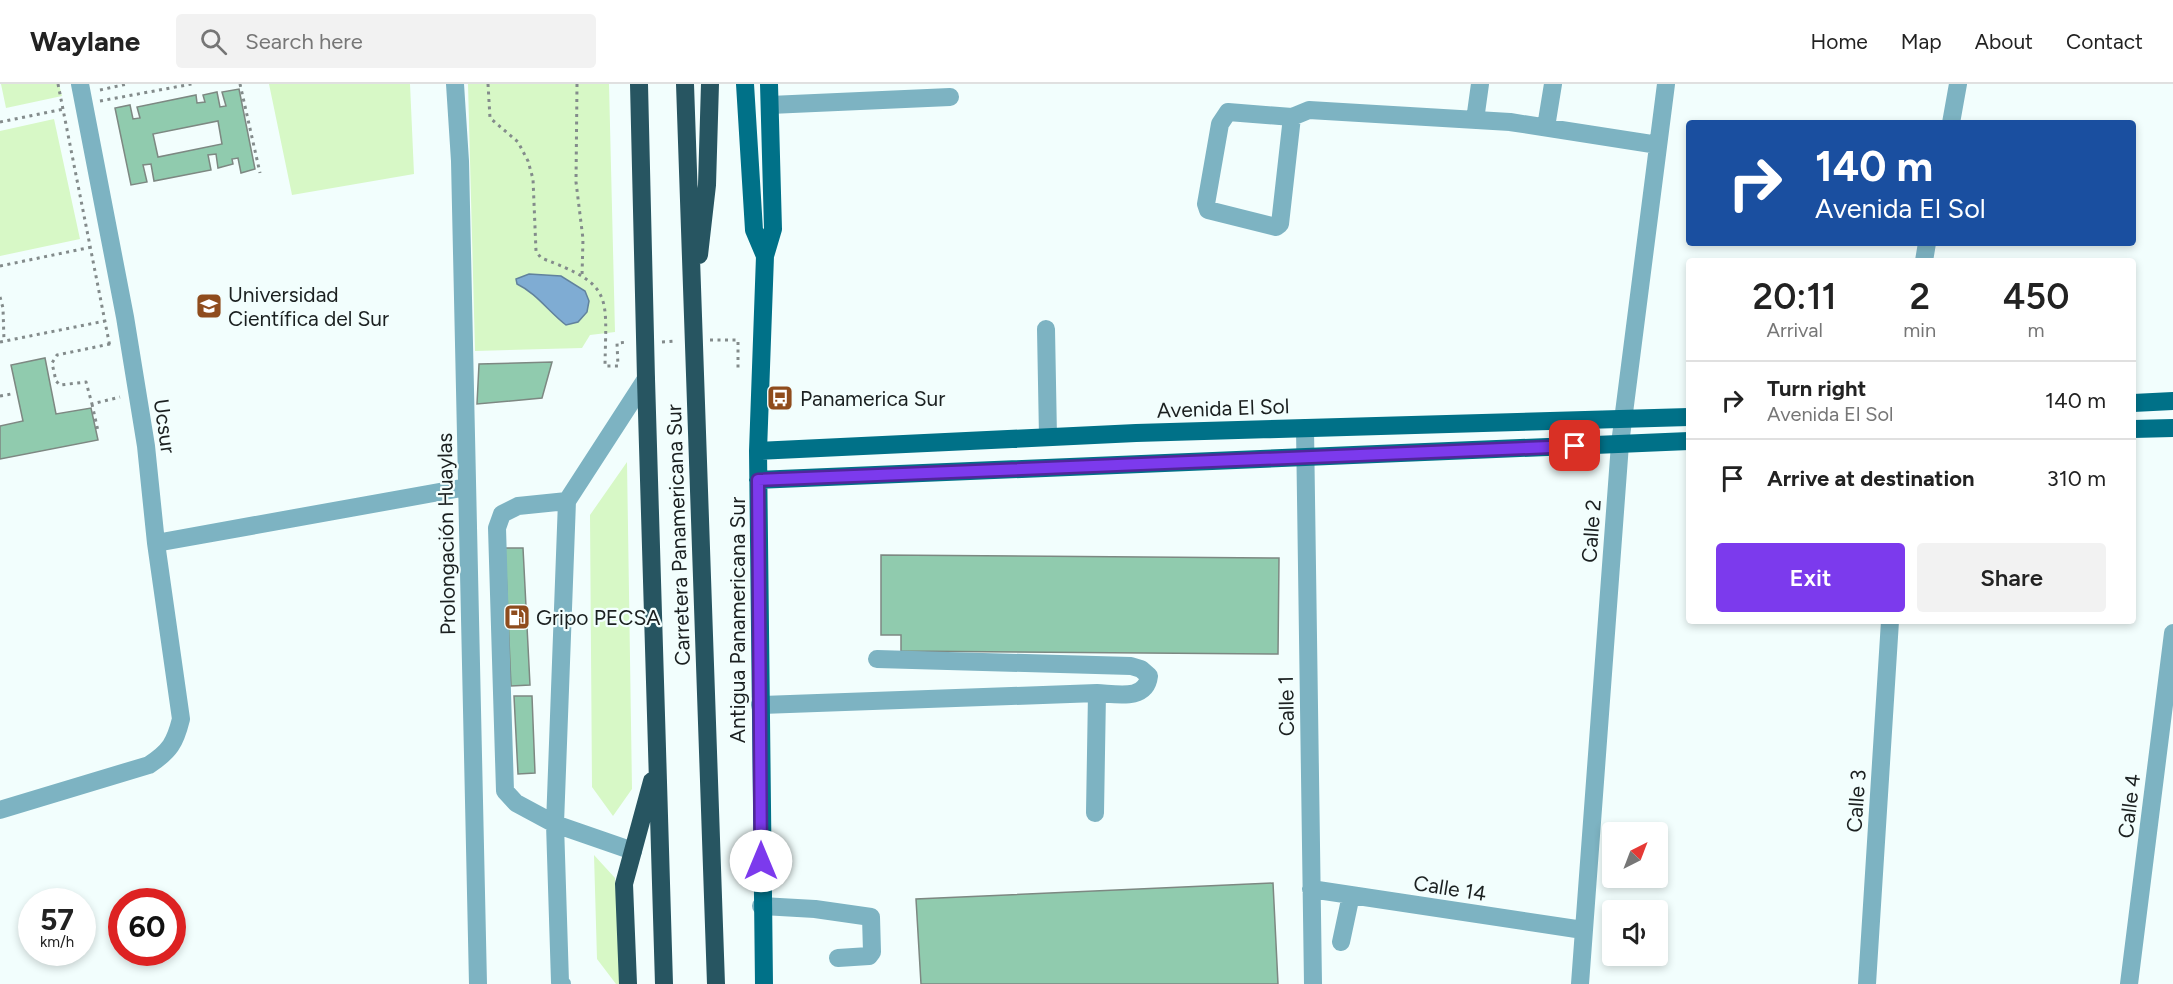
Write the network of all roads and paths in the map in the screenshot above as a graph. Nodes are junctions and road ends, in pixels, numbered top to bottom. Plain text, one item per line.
1 (58, 84) edge
2 (127, 84) edge
3 (240, 84) edge
4 (455, 84) edge
5 (488, 84) edge
6 (577, 84) edge
7 (639, 84) edge
8 (685, 84) edge
9 (710, 84) edge
10 (745, 84) edge
11 (770, 84) edge
12 (1480, 84) edge
13 (1553, 84) edge
14 (1666, 84) edge
15 (1958, 84) edge
16 (88, 87) edge
17 (950, 97) dead end
18 (770, 105) junction
19 (0, 115) edge
20 (1292, 117) junction
21 (1475, 120) junction
22 (1951, 120) edge
23 (2, 122) dead end
24 (1546, 127) junction
25 (1658, 145) junction
26 (260, 173) dead end
27 (110, 244) junction
28 (90, 248) junction
29 (765, 256) junction
30 (0, 266) edge
31 (582, 276) junction
32 (692, 295) junction
33 (0, 297) edge
34 (125, 317) junction
35 (105, 321) junction
36 (1046, 329) dead end
37 (738, 340) dead end
38 (2, 342) edge
39 (617, 343) dead end
40 (110, 344) junction
41 (112, 355) dead end
42 (738, 370) dead end
43 (646, 379) junction
44 (119, 387) dead end
45 (11, 394) dead end
46 (0, 396) edge
47 (121, 397) junction
48 (2173, 401) edge
49 (2136, 403) edge
50 (92, 404) junction
51 (123, 406) dead end
52 (1686, 417) edge
53 (1623, 418) junction
54 (1305, 428) junction
55 (2173, 428) edge
56 (2136, 429) edge
57 (98, 431) dead end
58 (1048, 437) junction
59 (1686, 441) edge
60 (1620, 444) junction
61 (758, 451) junction
62 (1306, 457) junction
63 (758, 480) junction
64 (467, 488) junction
65 (567, 501) junction
66 (156, 543) junction
67 (1890, 624) edge
68 (2173, 633) edge
69 (877, 659) dead end
70 (1097, 693) junction
71 (760, 705) junction
72 (657, 761) junction
73 (0, 810) edge
74 (1095, 813) dead end
75 (555, 824) junction
76 (633, 851) junction
77 (1311, 889) junction
78 (1351, 895) junction
79 (761, 906) junction
80 (1583, 930) junction
81 (1341, 942) dead end
82 (838, 958) dead end
83 (478, 984) edge
84 (562, 984) edge
85 (628, 984) edge
86 (664, 984) edge
87 (716, 984) edge
88 (764, 984) edge
89 (1313, 984) edge
90 (1580, 984) edge
91 (1867, 984) edge
92 (2129, 984) edge

1 - 28 path
2 - 16 path
3 - 26 path
4 - 64 street, Prolongación Huaylas
5 - 31 path
6 - 31 path
7 - 43 highway, Carretera Panamericana Sur
8 - 32 highway, Carretera Panamericana Sur
9 - 32 highway
10 - 29 main road, Antigua Panamericana Sur
11 - 18 main road, Antigua Panamericana Sur
12 - 21 street
13 - 24 street
14 - 25 street, Calle 2
15 - 22 street
16 - 27 street, Ucsur
17 - 18 street
18 - 29 main road, Antigua Panamericana Sur
19 - 23 path
20 - 20 street
20 - 21 street
21 - 24 street
24 - 25 street
25 - 53 street, Calle 2
27 - 28 path
27 - 34 street, Ucsur
28 - 30 path
28 - 35 path
29 - 61 main road, Antigua Panamericana Sur
31 - 39 path
32 - 87 highway, Carretera Panamericana Sur
33 - 38 path
34 - 35 path
34 - 66 street, Ucsur
35 - 38 path
35 - 40 path
36 - 58 street
37 - 42 path
40 - 41 path
40 - 50 path
43 - 65 street
43 - 72 highway, Carretera Panamericana Sur
44 - 47 path
45 - 46 path
47 - 50 path
47 - 51 path
48 - 49 main road
50 - 57 path
52 - 53 main road, Avenida El Sol
53 - 54 main road, Avenida El Sol
53 - 60 street, Calle 2
54 - 58 main road, Avenida El Sol
54 - 62 street, Calle 1
55 - 56 main road
58 - 61 main road, Avenida El Sol
59 - 60 main road
60 - 62 main road
60 - 80 street, Calle 2
61 - 63 main road, Antigua Panamericana Sur
62 - 63 main road
62 - 77 street, Calle 1
63 - 71 main road, Antigua Panamericana Sur
64 - 66 street
64 - 83 street, Prolongación Huaylas
65 - 75 street
65 - 75 street
66 - 73 street, Ucsur
67 - 91 street, Calle 3
68 - 92 street, Calle 4
69 - 70 street
70 - 71 street
70 - 74 street
71 - 79 main road, Antigua Panamericana Sur
72 - 76 highway
72 - 86 highway, Carretera Panamericana Sur
75 - 76 street
75 - 84 street
76 - 85 highway
77 - 78 street, Calle 14
77 - 89 street, Calle 1
78 - 80 street, Calle 14
78 - 81 street
79 - 82 street
79 - 88 main road, Antigua Panamericana Sur
80 - 90 street, Calle 2

